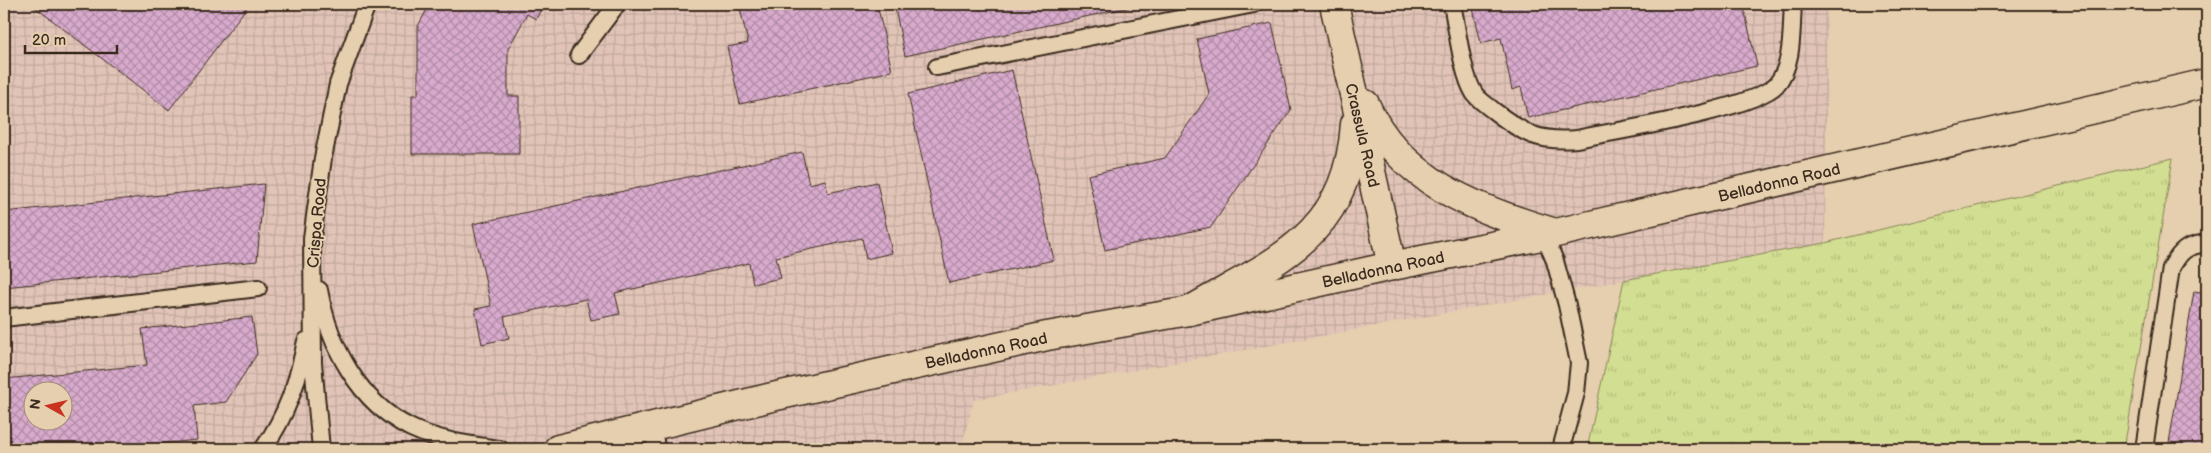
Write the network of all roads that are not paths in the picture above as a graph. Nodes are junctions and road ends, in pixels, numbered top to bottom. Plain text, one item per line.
1 (367, 4) edge
2 (617, 4) edge
3 (1254, 4) edge
4 (1334, 4) edge
5 (1452, 4) edge
6 (1793, 4) edge
7 (579, 55) dead end
8 (937, 67) dead end
9 (1347, 68) junction
10 (2207, 83) edge
11 (1356, 100) junction
12 (1550, 234) junction
13 (312, 238) junction
14 (2207, 243) edge
15 (1392, 266) junction
16 (312, 286) junction
17 (258, 288) dead end
18 (1189, 311) junction
19 (4, 318) edge
20 (654, 438) edge
21 (263, 449) edge
22 (320, 449) edge
23 (500, 449) edge
24 (558, 449) edge
25 (1561, 449) edge
26 (2144, 449) edge

1 - 13 lane, Crispa Road
2 - 7 lane
3 - 8 lane
4 - 9 street, Crassula Road
5 - 6 lane
9 - 11 street, Crassula Road
9 - 12 street
10 - 12 street, Belladonna Road
11 - 15 street, Crassula Road
11 - 18 street
12 - 15 street, Belladonna Road
12 - 25 lane
13 - 16 lane, Crispa Road
13 - 23 lane
14 - 26 lane
15 - 18 street, Belladonna Road
16 - 21 lane
16 - 22 lane, Crispa Road
17 - 19 lane
18 - 20 street, Belladonna Road
20 - 24 street, Belladonna Road

